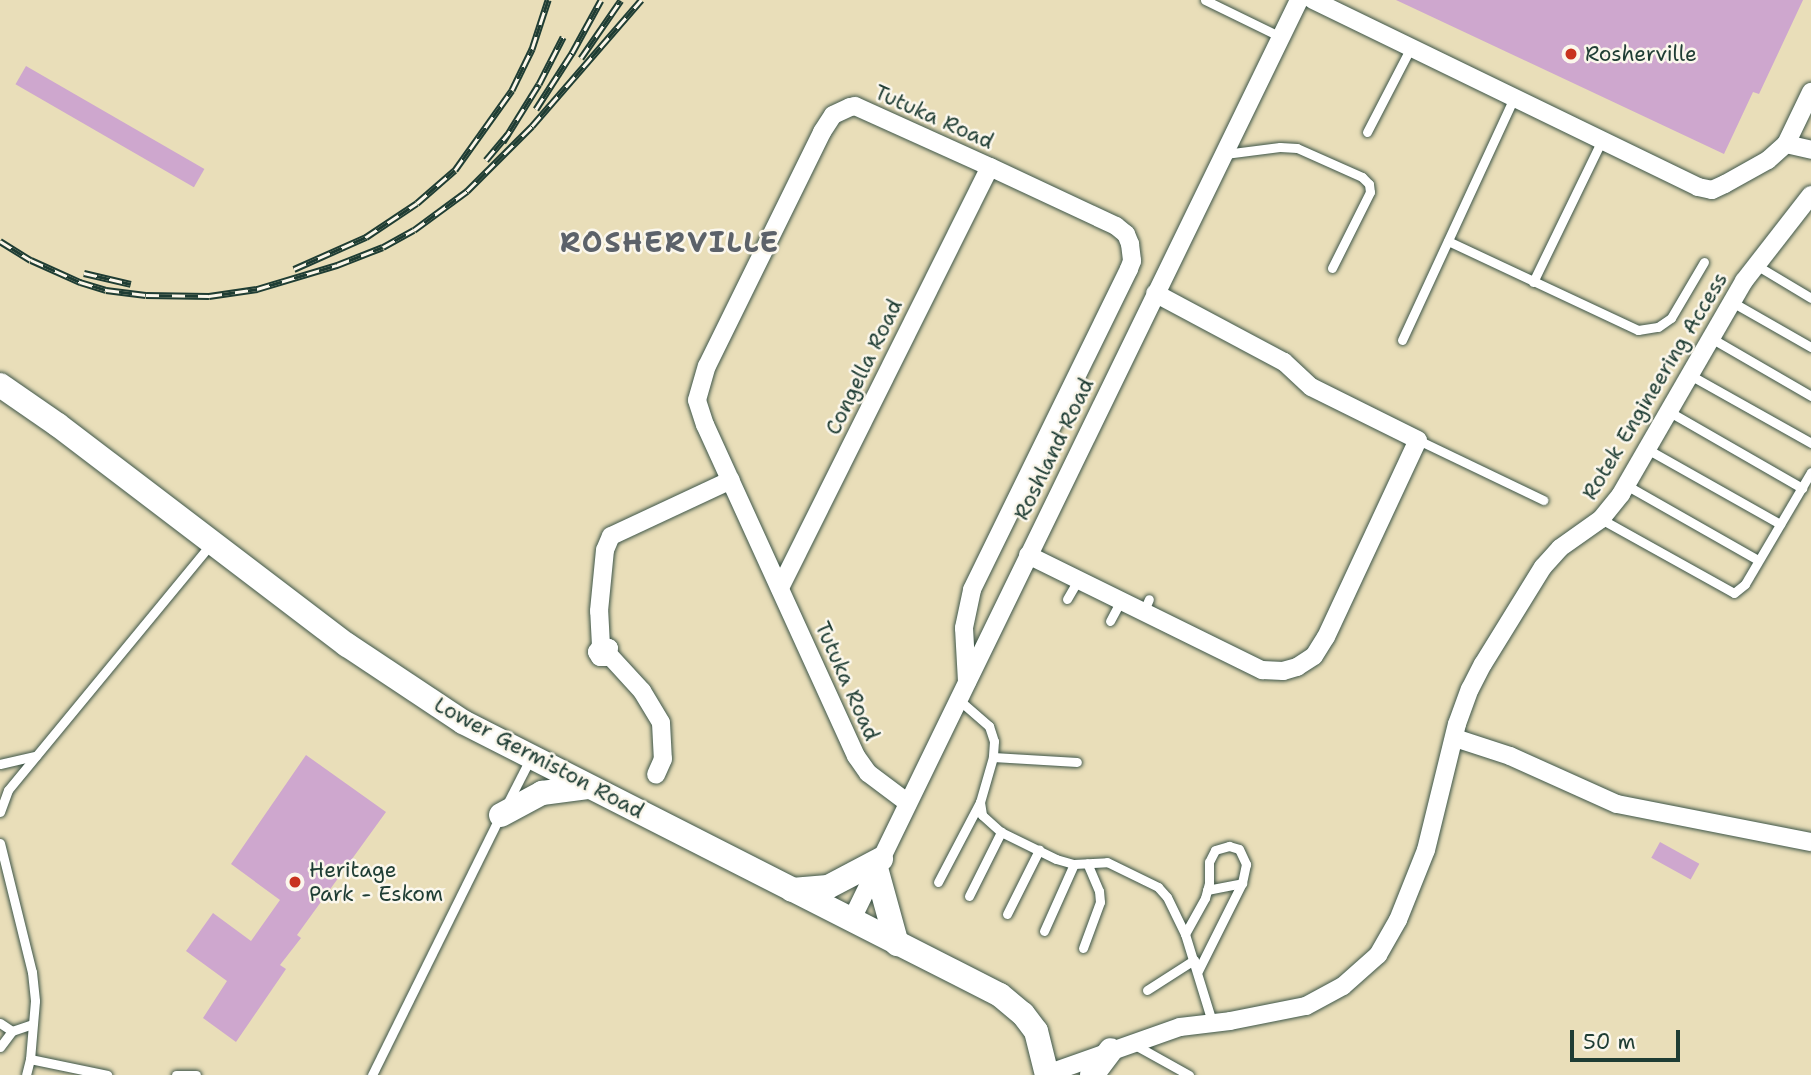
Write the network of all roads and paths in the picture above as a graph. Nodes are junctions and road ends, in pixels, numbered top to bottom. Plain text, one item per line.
1 (1205, 0) edge
2 (1299, 0) edge
3 (1313, 0) edge
4 (1280, 37) junction
5 (1411, 47) junction
6 (1811, 92) edge
7 (1514, 97) junction
8 (1367, 132) dead end
9 (1602, 139) junction
10 (1786, 144) junction
11 (1811, 150) edge
12 (1223, 154) junction
13 (990, 167) junction
14 (1811, 195) edge
15 (1448, 241) junction
16 (1704, 262) dead end
17 (1756, 265) junction
18 (1332, 268) dead end
19 (1533, 282) junction
20 (1155, 293) junction
21 (1811, 298) edge
22 (1732, 302) junction
23 (1711, 338) junction
24 (1402, 340) dead end
25 (1811, 347) edge
26 (1690, 374) junction
27 (0, 385) edge
28 (1811, 396) edge
29 (1668, 411) junction
30 (1418, 440) junction
31 (1811, 443) edge
32 (1647, 449) junction
33 (1811, 472) edge
34 (731, 480) junction
35 (1626, 485) junction
36 (1802, 488) junction
37 (1543, 500) dead end
38 (1601, 519) junction
39 (1780, 524) junction
40 (212, 542) junction
41 (1028, 555) junction
42 (1758, 561) junction
43 (1077, 580) junction
44 (780, 588) junction
45 (1067, 599) dead end
46 (1120, 602) junction
47 (1110, 621) dead end
48 (967, 682) junction
49 (959, 700) junction
50 (1455, 738) junction
51 (36, 756) junction
52 (993, 757) junction
53 (530, 758) junction
54 (1077, 762) dead end
55 (0, 764) edge
56 (656, 775) dead end
57 (589, 787) junction
58 (980, 802) junction
59 (908, 803) junction
60 (0, 812) edge
61 (501, 815) junction
62 (1001, 832) junction
63 (1811, 842) edge
64 (0, 843) edge
65 (1039, 850) junction
66 (1087, 863) junction
67 (878, 864) junction
68 (1074, 864) junction
69 (938, 882) dead end
70 (1242, 883) junction
71 (792, 890) junction
72 (1207, 890) junction
73 (969, 896) dead end
74 (1007, 914) dead end
75 (852, 919) junction
76 (1044, 931) dead end
77 (1185, 934) junction
78 (897, 943) junction
79 (1083, 948) dead end
80 (1194, 960) junction
81 (1198, 971) junction
82 (1147, 990) dead end
83 (0, 1023) edge
84 (1212, 1023) junction
85 (32, 1024) junction
86 (12, 1031) junction
87 (1121, 1046) junction
88 (0, 1047) edge
89 (30, 1059) junction
90 (1047, 1074) edge
91 (26, 1075) edge
92 (107, 1075) edge
93 (176, 1075) edge
94 (196, 1075) edge
95 (372, 1075) edge
96 (1091, 1075) edge
97 (1189, 1075) edge

1 - 4 lane
2 - 4 street, Roshland Road
3 - 5 street
4 - 12 street, Roshland Road
5 - 7 street
5 - 8 lane
6 - 10 street
7 - 9 street
7 - 15 lane
9 - 10 street
9 - 19 lane
10 - 11 street
12 - 18 lane
12 - 20 street, Roshland Road
13 - 34 street, Tutuka Road
13 - 44 street, Congella Road
13 - 48 street, Tutuka Road
14 - 17 street, Rotek Engineering Access
15 - 19 lane
15 - 24 lane
16 - 19 lane
17 - 21 lane
17 - 22 street, Rotek Engineering Access
20 - 30 street
20 - 41 street, Roshland Road
22 - 23 street, Rotek Engineering Access
22 - 25 lane
23 - 26 street, Rotek Engineering Access
23 - 28 lane
26 - 29 street, Rotek Engineering Access
26 - 31 lane
27 - 40 street, Lower Germiston Road
29 - 32 street, Rotek Engineering Access
29 - 36 lane
30 - 37 lane
30 - 46 street
32 - 35 street, Rotek Engineering Access
32 - 39 lane
33 - 36 lane
34 - 44 street, Tutuka Road
34 - 56 street
35 - 38 street, Rotek Engineering Access
35 - 42 lane
36 - 39 lane
38 - 42 lane
38 - 50 street, Rotek Engineering Access
39 - 42 lane
40 - 51 lane
40 - 53 street, Lower Germiston Road
41 - 43 street
41 - 48 street, Roshland Road
43 - 45 lane
43 - 46 street
44 - 59 street, Tutuka Road
46 - 47 lane
48 - 49 street, Roshland Road
49 - 52 lane
49 - 59 street, Roshland Road
50 - 63 street
50 - 84 street, Rotek Engineering Access
51 - 55 lane
51 - 60 lane
52 - 54 lane
52 - 58 lane
53 - 57 street, Lower Germiston Road
53 - 61 lane
57 - 61 street
57 - 71 street, Lower Germiston Road
58 - 62 lane
58 - 69 lane
59 - 67 street, Roshland Road
61 - 95 lane
62 - 65 lane
62 - 73 lane
64 - 85 lane
65 - 68 lane
65 - 74 lane
66 - 68 lane
66 - 77 lane
66 - 79 lane
67 - 71 street
67 - 75 street, Roshland Road
67 - 78 street
68 - 76 lane
70 - 72 lane
70 - 72 lane
70 - 81 lane
71 - 75 street, Lower Germiston Road
72 - 77 lane
75 - 78 street, Lower Germiston Road
77 - 80 lane
78 - 90 street, Lower Germiston Road
80 - 81 lane
80 - 82 lane
81 - 84 lane
83 - 86 lane
84 - 87 street, Rotek Engineering Access
85 - 86 lane
85 - 89 lane
86 - 88 lane
87 - 90 street, Rotek Engineering Access
87 - 96 street
87 - 97 lane
89 - 91 lane
89 - 92 lane
93 - 94 lane

